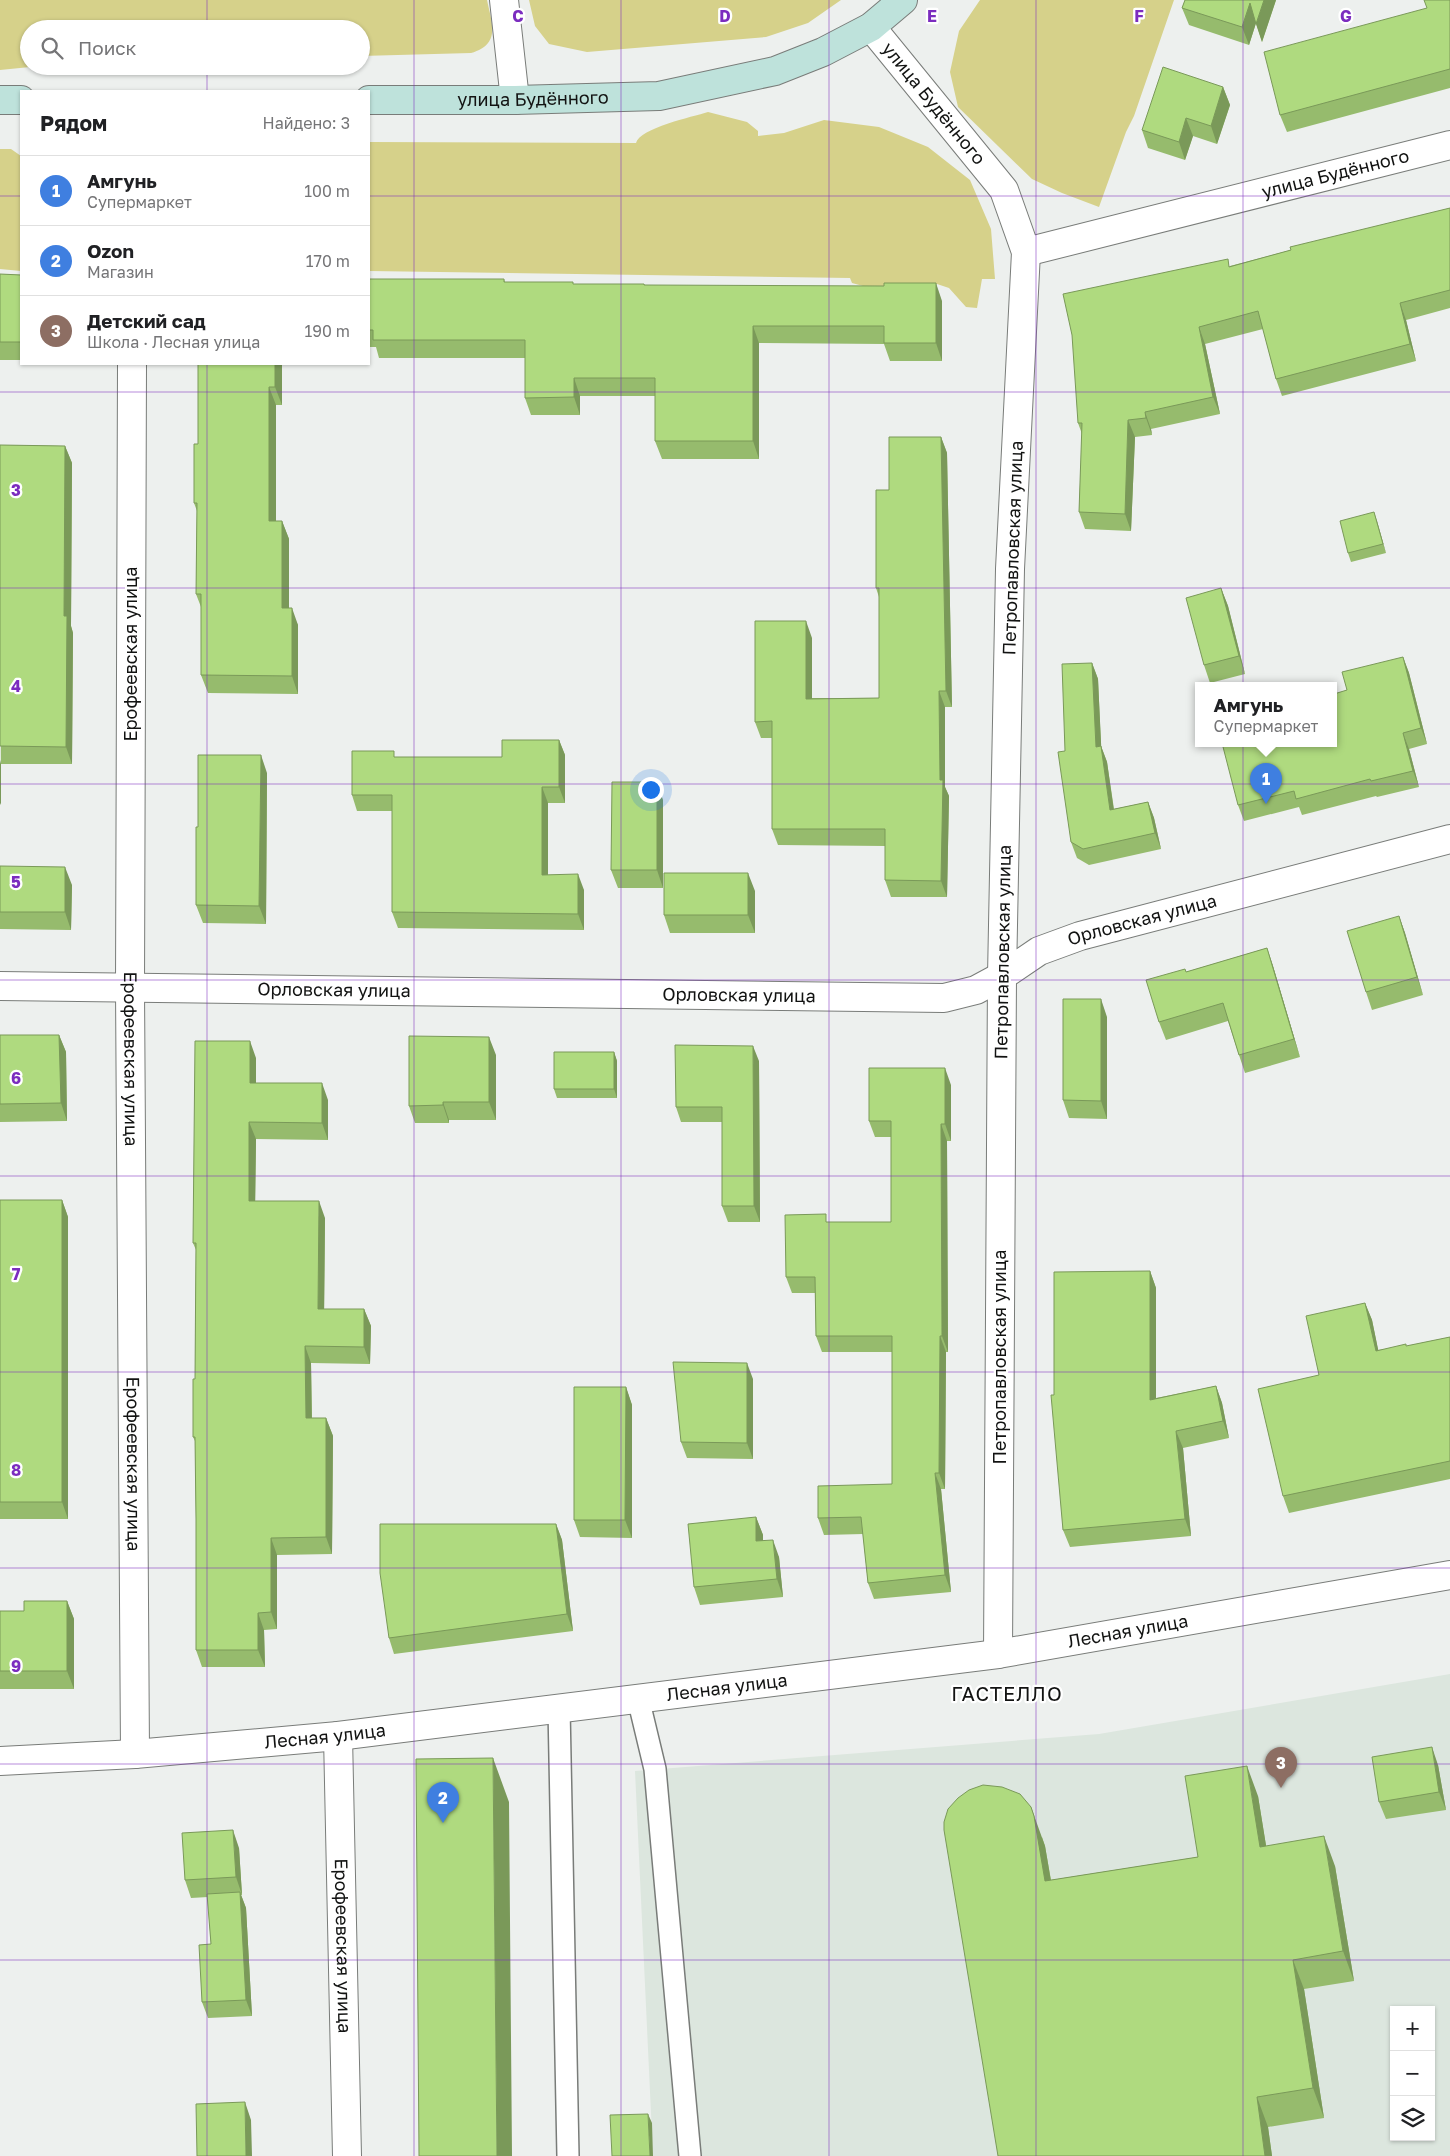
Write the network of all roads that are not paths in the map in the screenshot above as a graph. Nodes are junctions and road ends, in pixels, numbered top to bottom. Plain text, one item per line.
1 (504, 0) edge
2 (903, 0) edge
3 (871, 27) junction
4 (0, 100) edge
5 (20, 100) edge
6 (370, 100) edge
7 (515, 100) junction
8 (1450, 146) edge
9 (1026, 252) junction
10 (132, 365) edge
11 (1450, 839) edge
12 (1002, 976) junction
13 (0, 986) edge
14 (130, 988) junction
15 (1450, 1575) edge
16 (998, 1654) junction
17 (638, 1698) junction
18 (559, 1708) junction
19 (338, 1736) junction
20 (135, 1754) junction
21 (0, 1760) edge
22 (347, 2156) edge
23 (568, 2156) edge
24 (690, 2156) edge

1 - 7 street
2 - 3 main road
3 - 7 main road, улица Будённого
3 - 9 street, улица Будённого
4 - 5 main road
6 - 7 main road, улица Будённого
8 - 9 street, улица Будённого
9 - 12 street, Петропавловская улица
10 - 14 street, Ерофеевская улица
11 - 12 street, Орловская улица
12 - 14 street, Орловская улица
12 - 16 street, Петропавловская улица
13 - 14 street, Орловская улица
14 - 20 street, Ерофеевская улица
15 - 16 street, Лесная улица
16 - 17 street, Лесная улица
17 - 18 street, Лесная улица
17 - 24 lane
18 - 19 street, Лесная улица
18 - 23 lane
19 - 20 street, Лесная улица
19 - 22 street, Ерофеевская улица
20 - 21 street, Лесная улица

